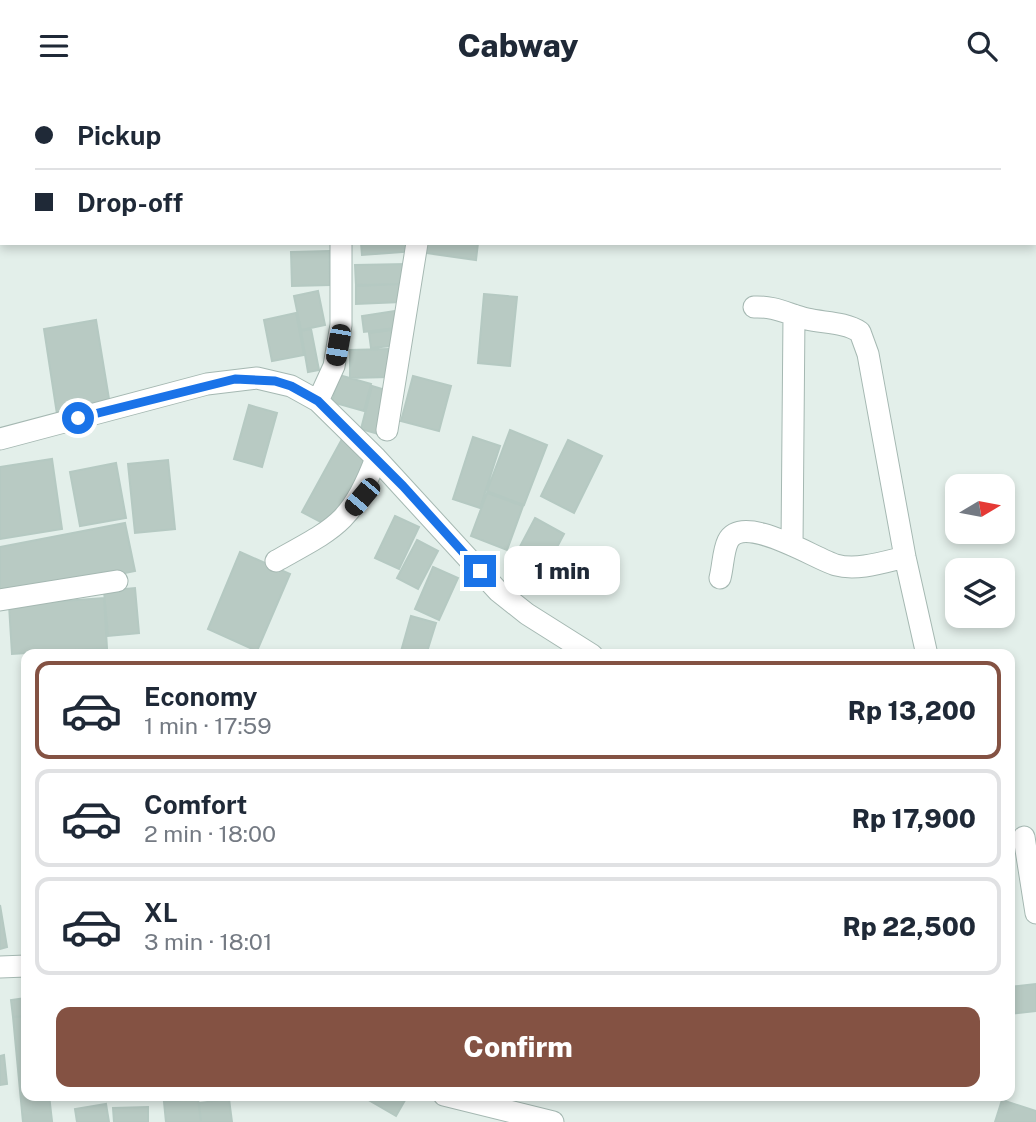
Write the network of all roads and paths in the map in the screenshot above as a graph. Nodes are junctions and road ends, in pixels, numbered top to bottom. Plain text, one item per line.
1 (341, 245) edge
2 (417, 245) edge
3 (754, 307) dead end
4 (794, 314) junction
5 (318, 401) junction
6 (387, 431) dead end
7 (0, 439) edge
8 (376, 458) junction
9 (792, 545) junction
10 (905, 557) junction
11 (276, 561) dead end
12 (720, 578) dead end
13 (117, 581) dead end
14 (0, 600) edge
15 (582, 649) edge
16 (926, 649) edge
17 (1023, 837) edge
18 (1036, 913) edge
19 (21, 966) edge
20 (0, 967) edge
21 (468, 1101) edge
22 (552, 1122) edge

1 - 5 street
2 - 6 street
3 - 4 street
4 - 9 street
4 - 10 street
5 - 7 street
5 - 8 street
8 - 11 street
8 - 15 street
9 - 10 street
9 - 12 street
10 - 16 street
13 - 14 street
17 - 18 street
19 - 20 street
21 - 22 street

